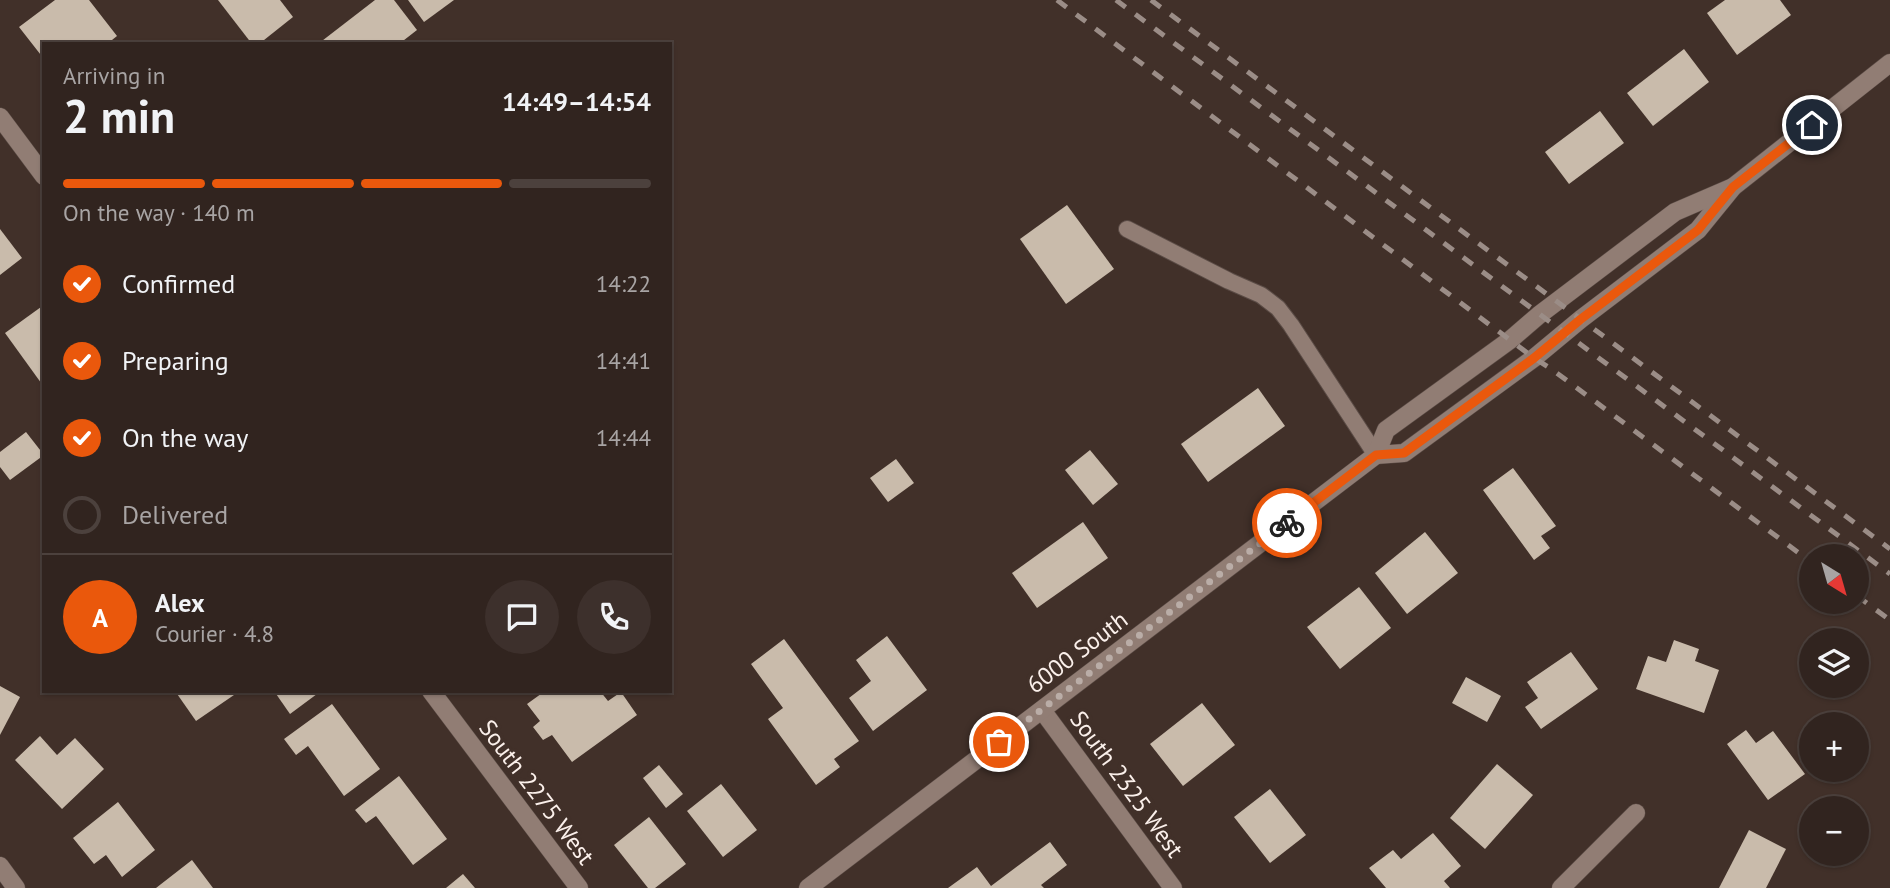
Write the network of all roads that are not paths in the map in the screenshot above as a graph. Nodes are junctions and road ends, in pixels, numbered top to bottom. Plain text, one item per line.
1 (1890, 63) edge
2 (0, 117) edge
3 (42, 173) edge
4 (1733, 187) junction
5 (1128, 229) dead end
6 (1376, 455) junction
7 (432, 693) edge
8 (1042, 710) junction
9 (1636, 813) dead end
10 (0, 866) edge
11 (16, 888) edge
12 (579, 888) edge
13 (808, 888) edge
14 (1173, 888) edge
15 (1561, 888) edge

1 - 4 street
2 - 3 street
4 - 6 street, 6000 South
4 - 6 street, 6000 South
5 - 6 lane
6 - 8 street, 6000 South
7 - 12 street, South 2275 West
8 - 13 street, 6000 South
8 - 14 street, South 2325 West
9 - 15 street
10 - 11 street

